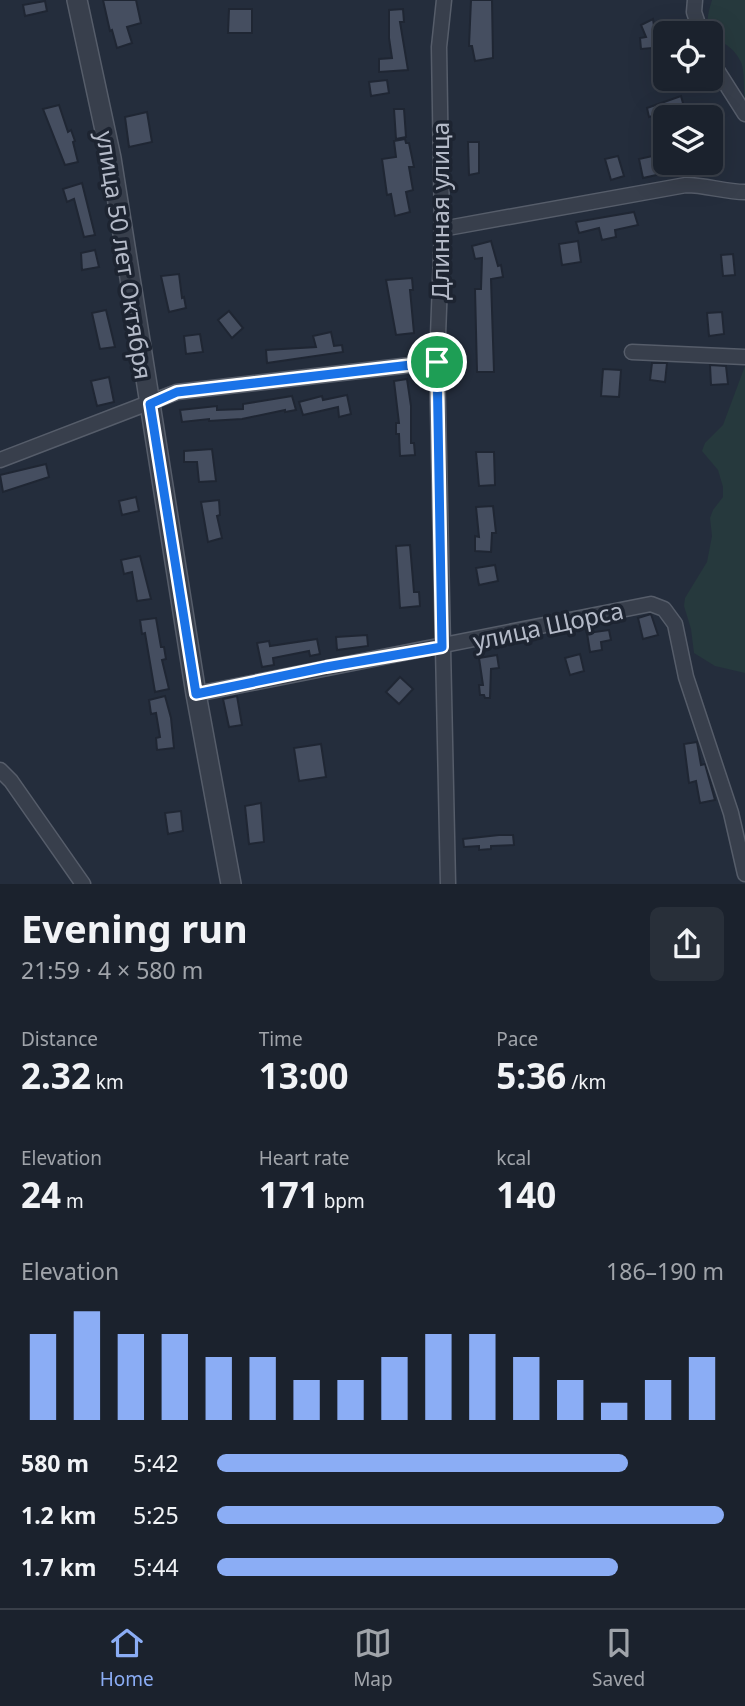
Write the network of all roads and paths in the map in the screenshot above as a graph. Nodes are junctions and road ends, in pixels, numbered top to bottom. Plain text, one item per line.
1 (77, 0) edge
2 (444, 0) edge
3 (695, 0) edge
4 (697, 21) edge
5 (723, 79) edge
6 (745, 114) edge
7 (745, 192) edge
8 (442, 229) junction
9 (632, 352) dead end
10 (745, 357) edge
11 (437, 362) junction
12 (150, 404) junction
13 (0, 460) edge
14 (442, 647) junction
15 (196, 694) junction
16 (0, 770) edge
17 (745, 874) edge
18 (83, 884) edge
19 (231, 884) edge
20 (448, 884) edge

1 - 12 street, улица 50 лет Октября
2 - 8 street, Длинная улица
3 - 4 street
5 - 6 street
7 - 8 street
8 - 11 street, Длинная улица
9 - 10 street
11 - 12 street
11 - 14 street, Длинная улица
12 - 13 street
12 - 15 street, улица 50 лет Октября
14 - 15 street, улица Щорса
14 - 17 street, улица Щорса
14 - 20 street, Длинная улица
15 - 19 street, улица 50 лет Октября
16 - 18 street

